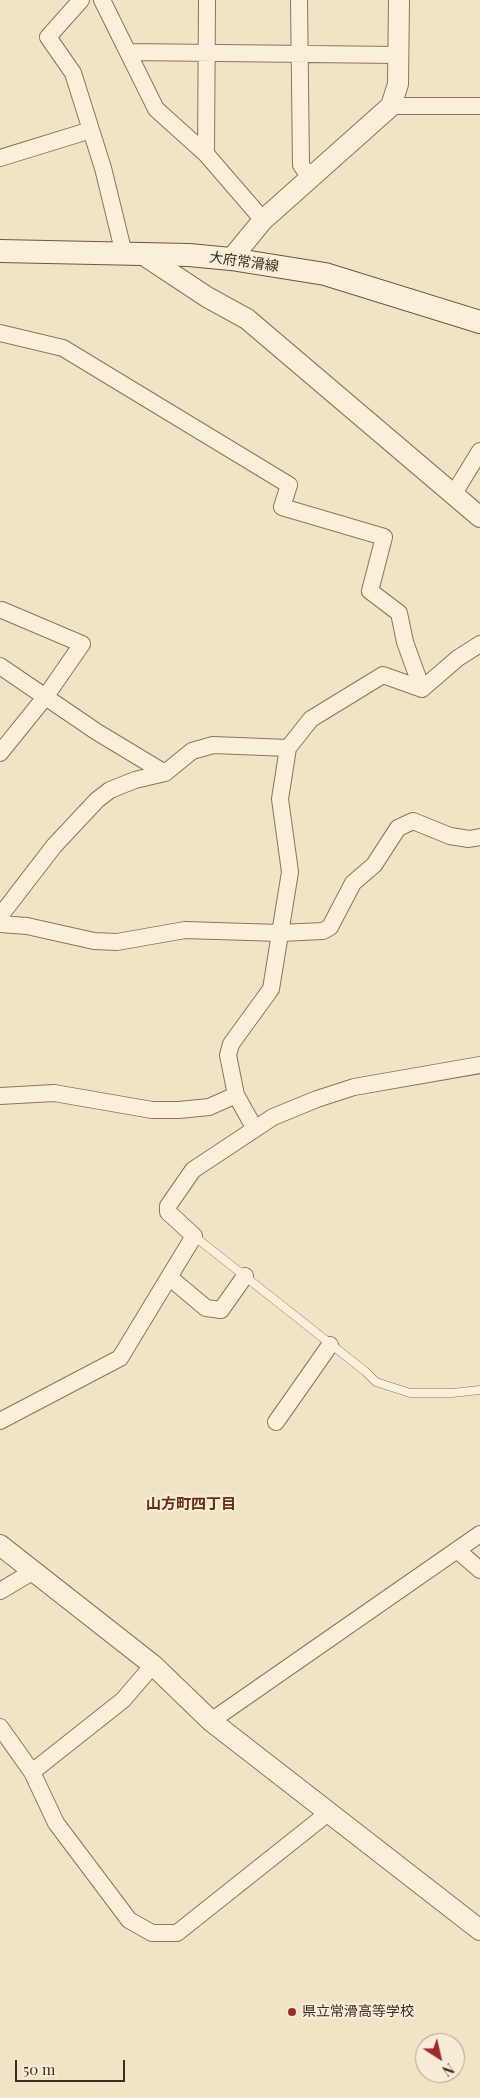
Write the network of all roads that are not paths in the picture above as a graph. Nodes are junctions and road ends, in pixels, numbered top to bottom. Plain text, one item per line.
1 (81, 0) edge
2 (102, 0) edge
3 (207, 0) edge
4 (299, 0) edge
5 (399, 0) edge
6 (128, 52) junction
7 (206, 52) junction
8 (298, 53) junction
9 (398, 55) junction
10 (391, 106) junction
11 (480, 106) edge
12 (91, 130) junction
13 (206, 154) junction
14 (0, 158) edge
15 (310, 178) junction
16 (263, 220) junction
17 (0, 251) edge
18 (132, 254) junction
19 (232, 259) junction
20 (480, 322) edge
21 (0, 333) edge
22 (480, 451) edge
23 (454, 495) junction
24 (480, 517) edge
25 (1, 609) edge
26 (480, 644) edge
27 (0, 666) edge
28 (422, 689) junction
29 (46, 696) junction
30 (288, 748) junction
31 (0, 753) edge
32 (165, 773) junction
33 (480, 837) edge
34 (0, 916) edge
35 (0, 924) edge
36 (280, 933) junction
37 (480, 1065) edge
38 (236, 1095) junction
39 (0, 1096) edge
40 (255, 1129) junction
41 (194, 1236) junction
42 (245, 1276) junction
43 (169, 1277) junction
44 (330, 1345) junction
45 (480, 1390) edge
46 (0, 1421) edge
47 (276, 1422) dead end
48 (480, 1534) edge
49 (0, 1545) edge
50 (457, 1550) junction
51 (480, 1570) edge
52 (32, 1572) junction
53 (0, 1591) edge
54 (152, 1666) junction
55 (212, 1720) junction
56 (0, 1727) edge
57 (32, 1772) junction
58 (328, 1813) junction
59 (480, 1930) edge

1 - 12 street
2 - 6 street
3 - 7 street
4 - 8 street
5 - 9 street
6 - 7 street
6 - 13 street
7 - 8 street
7 - 13 street
8 - 9 street
8 - 15 street
9 - 10 street
10 - 11 street
10 - 15 street
12 - 14 street
12 - 18 street
13 - 16 street
15 - 16 street
16 - 19 street
17 - 18 main road, 大府常滑線
18 - 19 main road, 大府常滑線
18 - 23 street
19 - 20 main road, 大府常滑線
21 - 28 street
22 - 23 street
23 - 24 street
25 - 29 street
26 - 28 street
27 - 29 street
28 - 30 street
29 - 31 street
29 - 32 street
30 - 32 street
30 - 36 street
32 - 34 street
33 - 36 street
35 - 36 street
36 - 38 street
37 - 40 street
38 - 39 street
38 - 40 street
40 - 41 street
41 - 42 lane
41 - 43 street
42 - 43 street
42 - 44 lane
43 - 46 street
44 - 45 lane
44 - 47 street
48 - 50 street
49 - 52 street
50 - 51 street
50 - 55 street
52 - 53 street
52 - 54 street
54 - 55 street
54 - 57 street
55 - 58 street
56 - 57 street
57 - 58 street
58 - 59 street

